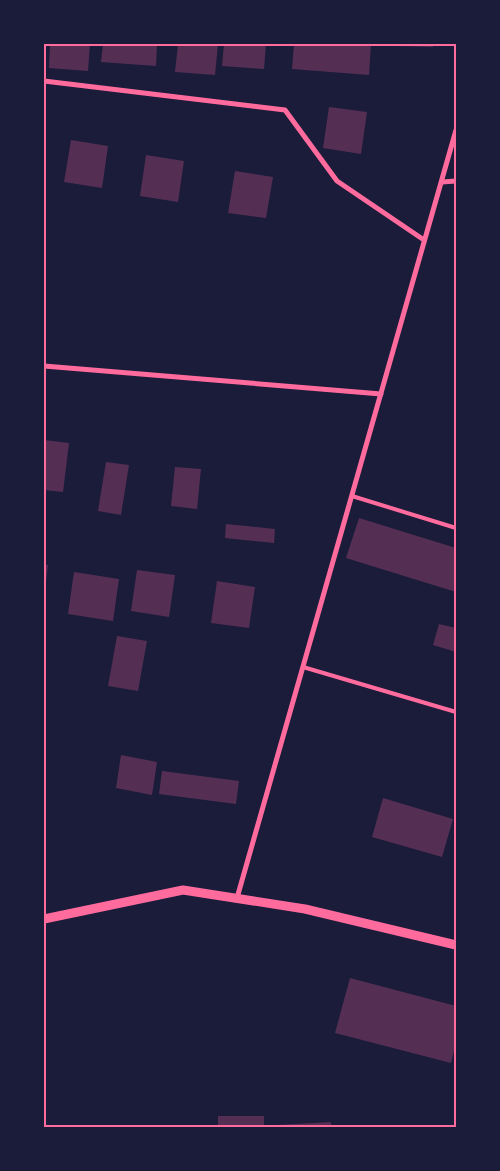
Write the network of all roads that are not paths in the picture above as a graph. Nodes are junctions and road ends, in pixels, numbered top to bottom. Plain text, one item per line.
1 (44, 81) edge
2 (456, 130) edge
3 (456, 181) edge
4 (442, 182) junction
5 (424, 240) junction
6 (44, 366) edge
7 (381, 394) junction
8 (352, 496) junction
9 (456, 528) edge
10 (303, 667) junction
11 (456, 712) edge
12 (237, 898) junction
13 (44, 919) edge
14 (456, 945) edge

1 - 5 street
2 - 4 street
3 - 4 street
4 - 5 street
5 - 7 street
6 - 7 street
7 - 8 street
8 - 9 lane
8 - 10 street
10 - 11 lane
10 - 12 street
12 - 13 street
12 - 14 street

